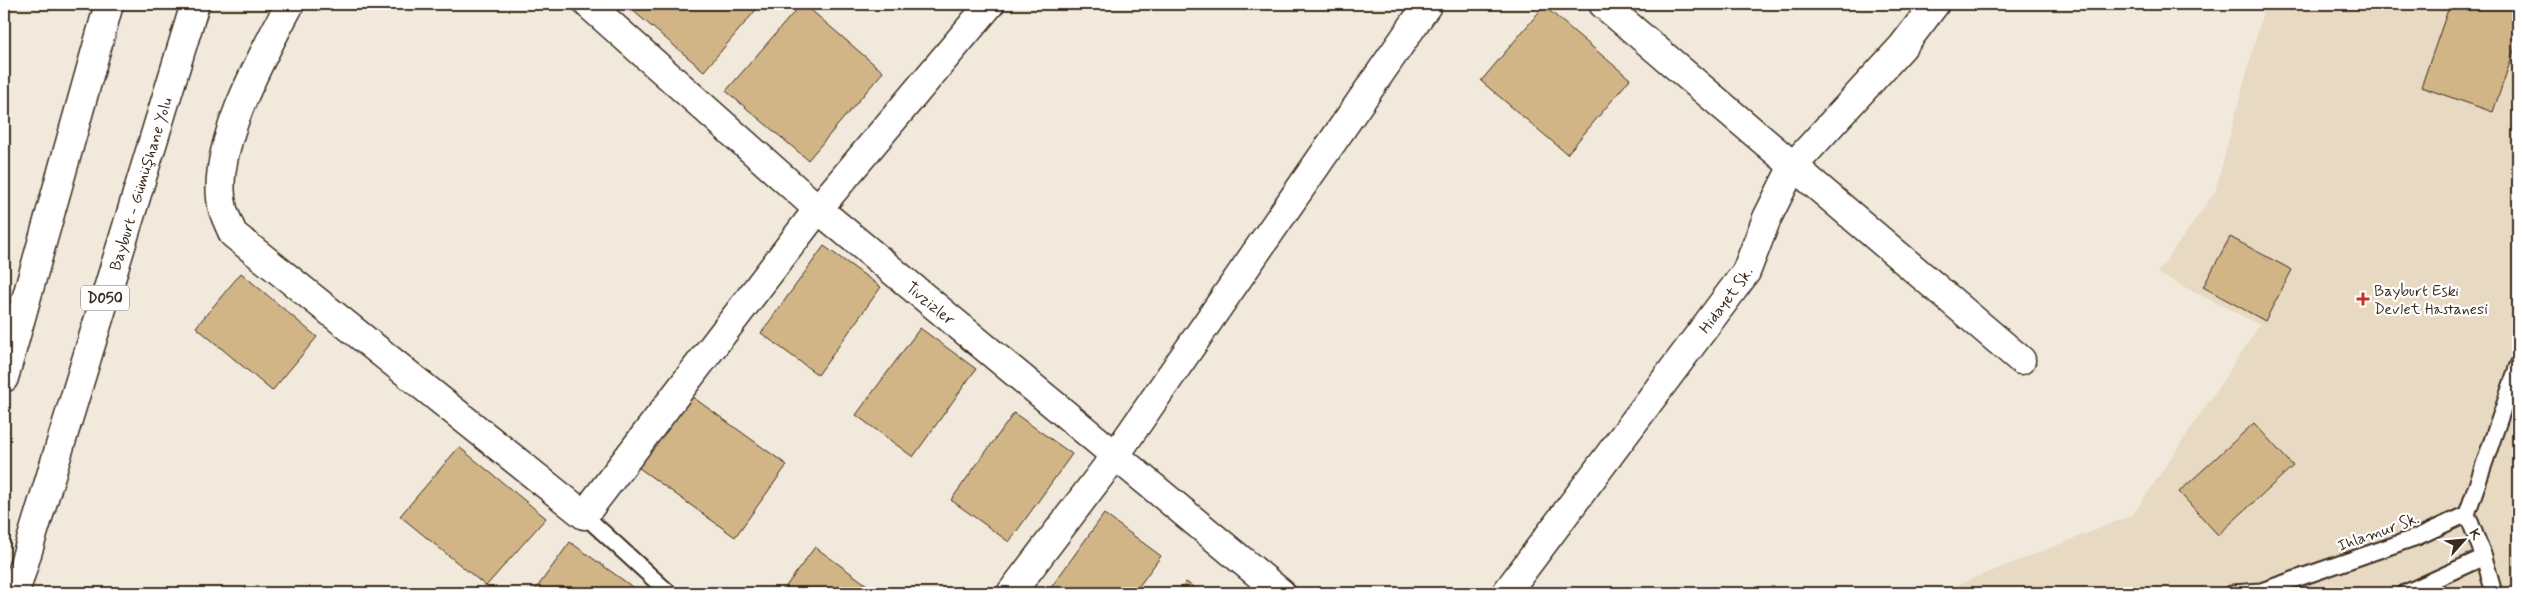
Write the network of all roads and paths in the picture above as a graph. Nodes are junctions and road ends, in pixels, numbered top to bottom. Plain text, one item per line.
1 (109, 4) edge
2 (195, 4) edge
3 (290, 4) edge
4 (588, 4) edge
5 (990, 4) edge
6 (1428, 4) edge
7 (1603, 4) edge
8 (1935, 4) edge
9 (1793, 166) junction
10 (818, 209) junction
11 (2020, 360) dead end
12 (2518, 365) edge
13 (4, 378) edge
14 (1115, 456) junction
15 (2467, 514) junction
16 (584, 515) junction
17 (2484, 558) junction
18 (15, 593) edge
19 (669, 593) edge
20 (1011, 593) edge
21 (1281, 593) edge
22 (1506, 593) edge
23 (2233, 593) edge
24 (2405, 593) edge
25 (2494, 593) edge

1 - 13 main road
2 - 18 main road, Bayburt - Gümüşhane Yolu / D050
3 - 16 main road
4 - 10 main road, Tivzizler
5 - 10 main road
6 - 14 main road
7 - 9 main road
8 - 9 main road, Hidayet Sk.
9 - 11 main road
9 - 22 main road, Hidayet Sk.
10 - 14 main road, Tivzizler
10 - 16 main road
12 - 15 lane
14 - 20 main road
14 - 21 main road, Tivzizler
15 - 17 lane
15 - 23 lane, Ihlamur Sk.
16 - 19 lane
17 - 24 lane
17 - 25 lane

